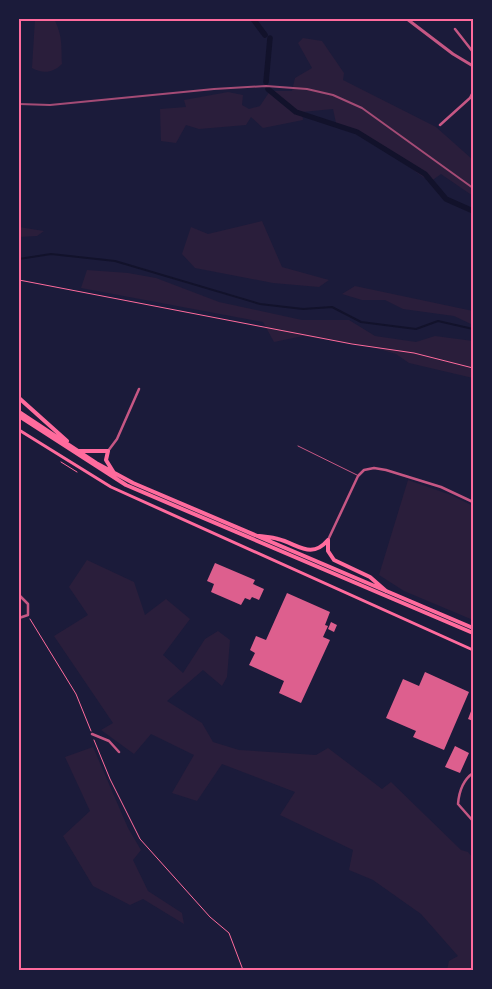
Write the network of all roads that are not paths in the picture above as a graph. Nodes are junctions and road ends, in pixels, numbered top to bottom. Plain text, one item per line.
1 (407, 19) edge
2 (455, 30) dead end
3 (473, 52) edge
4 (473, 66) edge
5 (473, 92) edge
6 (440, 125) dead end
7 (139, 389) dead end
8 (19, 398) edge
9 (19, 412) edge
10 (19, 416) edge
11 (19, 430) edge
12 (298, 446) dead end
13 (76, 450) junction
14 (108, 450) junction
15 (115, 475) junction
16 (358, 476) junction
17 (473, 502) edge
18 (252, 535) junction
19 (328, 540) junction
20 (19, 594) edge
21 (390, 594) junction
22 (19, 618) edge
23 (473, 628) edge
24 (473, 633) edge
25 (473, 650) edge
26 (92, 734) road end
27 (119, 752) dead end
28 (473, 773) edge
29 (473, 820) edge

1 - 4 street
2 - 3 street
5 - 6 street
7 - 14 street
8 - 13 highway
9 - 13 highway
10 - 24 highway
11 - 25 main road
12 - 16 lane
13 - 14 highway
13 - 15 highway
14 - 15 highway
15 - 18 highway
16 - 17 street
16 - 19 street
18 - 19 highway
18 - 21 highway
19 - 21 highway
20 - 22 street
21 - 23 highway
26 - 27 street
28 - 29 street

